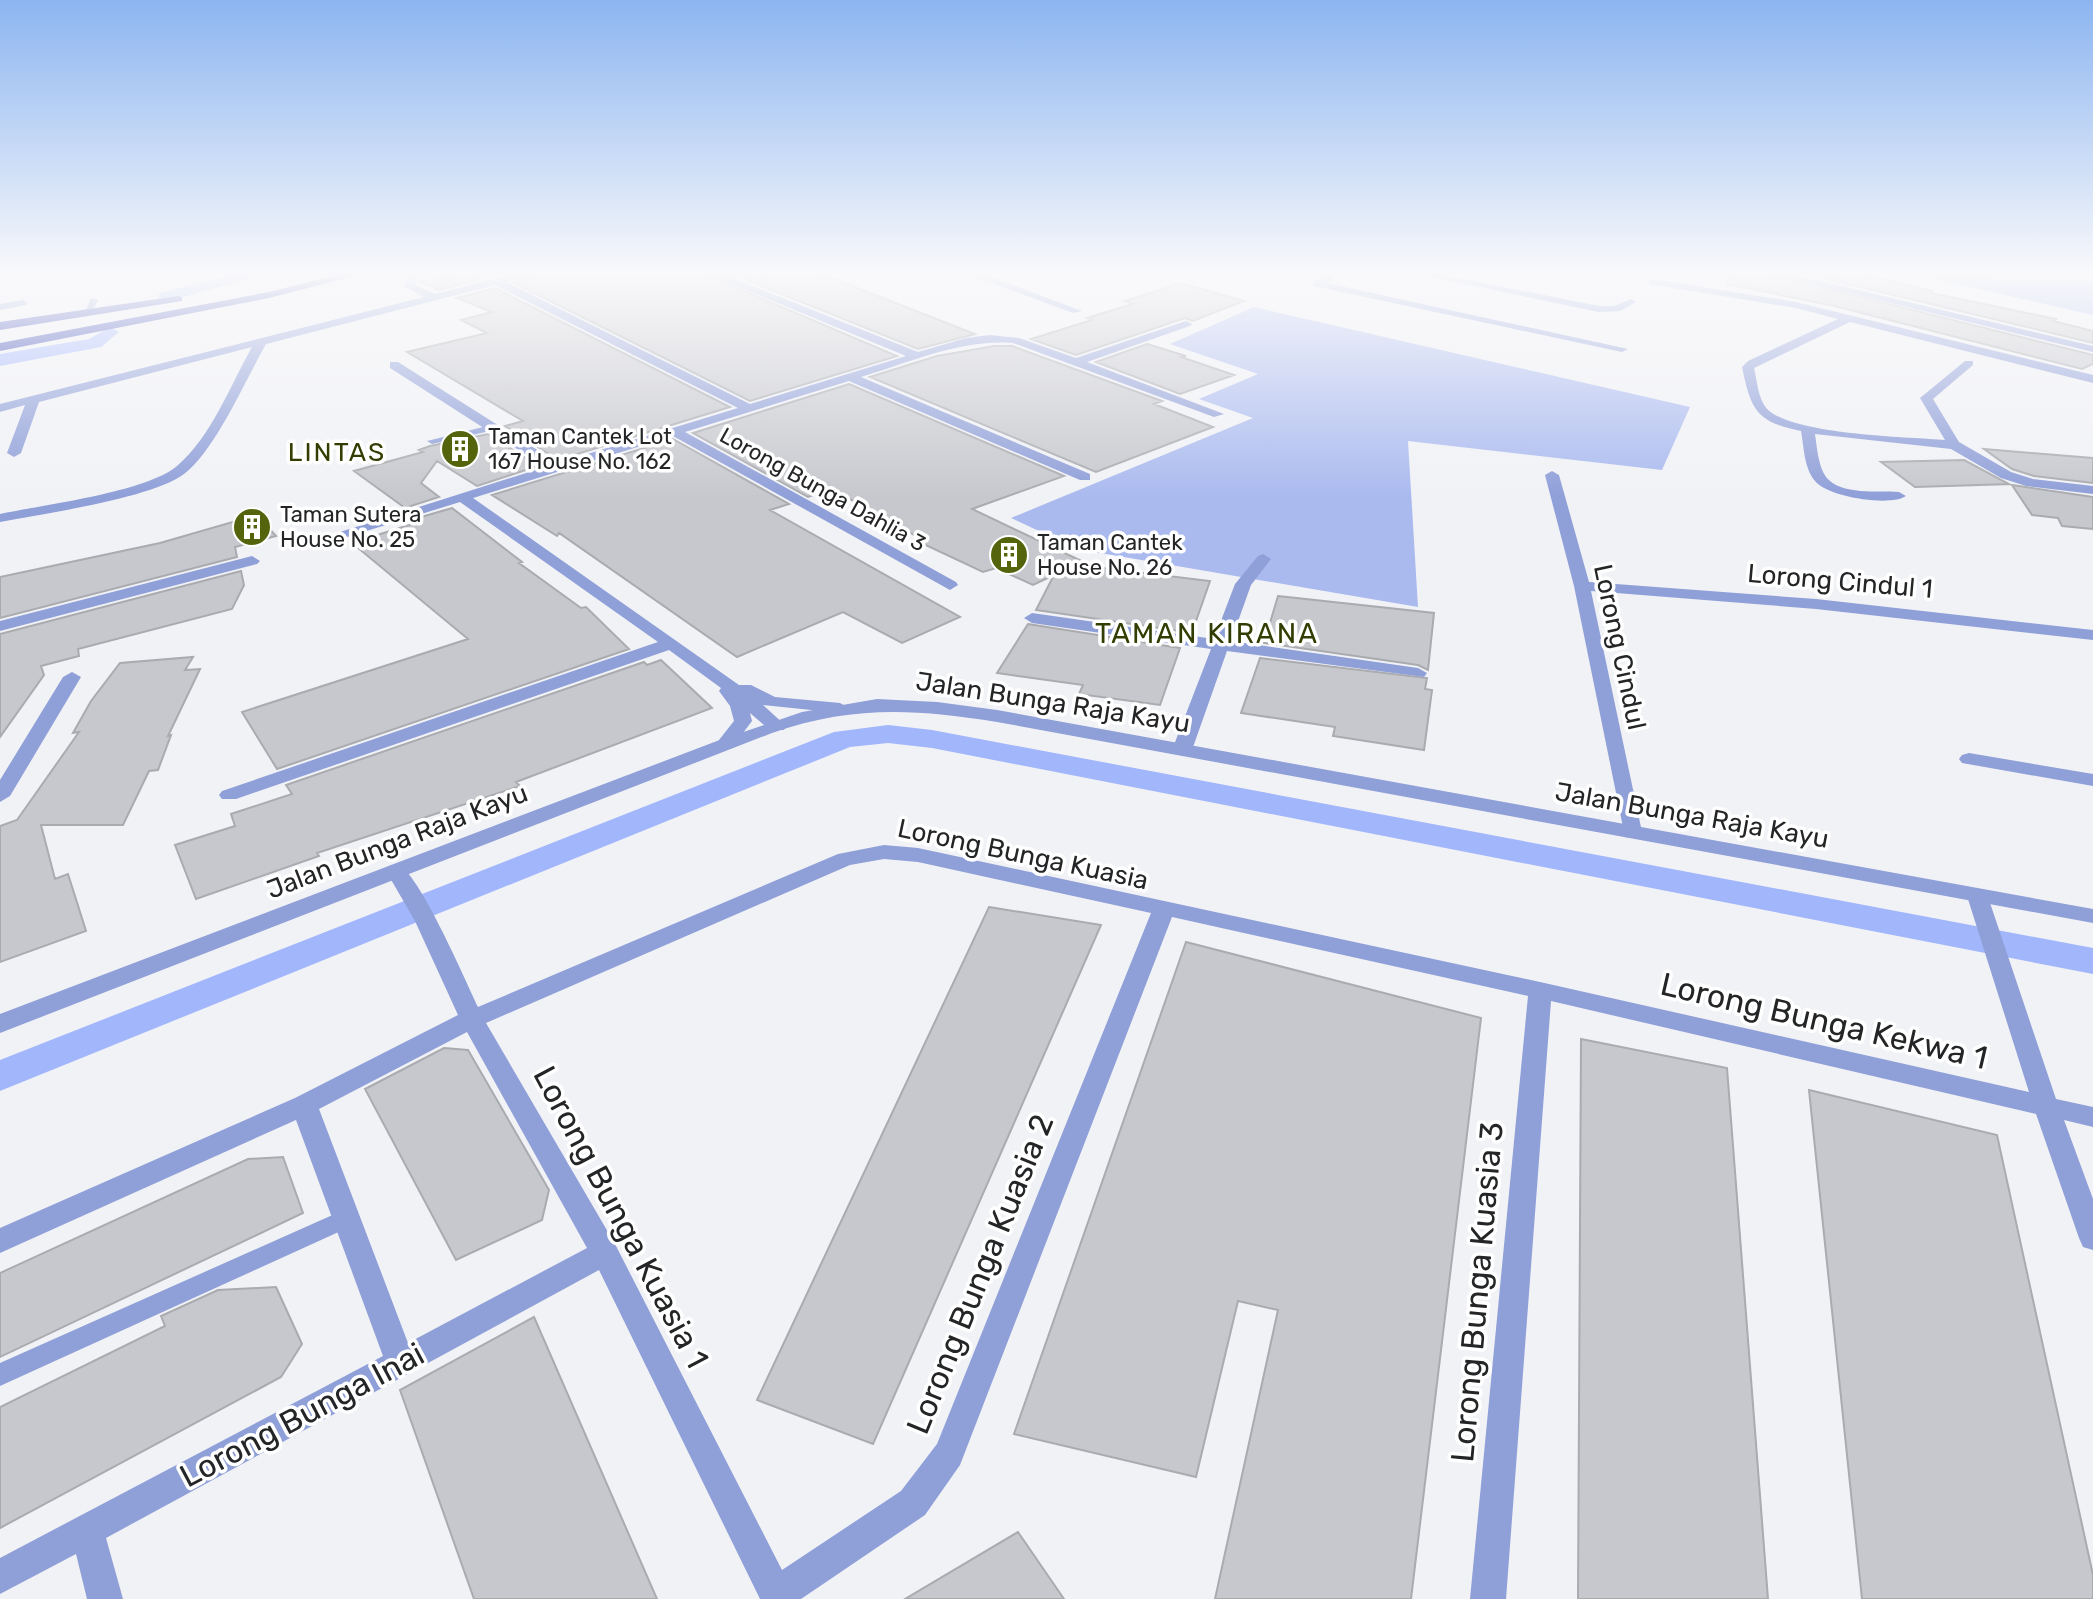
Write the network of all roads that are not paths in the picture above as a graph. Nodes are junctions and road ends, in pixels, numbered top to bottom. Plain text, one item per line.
1 (239, 348) edge
2 (258, 348) edge
3 (628, 348) edge
4 (896, 348) edge
5 (944, 348) edge
6 (1036, 348) edge
7 (1118, 348) edge
8 (1616, 348) edge
9 (1788, 348) edge
10 (1967, 348) edge
11 (1622, 349) dead end
12 (917, 356) junction
13 (1076, 362) junction
14 (1969, 363) dead end
15 (394, 365) dead end
16 (850, 377) junction
17 (2093, 379) edge
18 (33, 400) junction
19 (0, 408) edge
20 (748, 408) junction
21 (1218, 414) dead end
22 (495, 427) junction
23 (1807, 430) junction
24 (675, 432) junction
25 (432, 441) dead end
26 (1954, 445) junction
27 (14, 453) dead end
28 (556, 468) junction
29 (1552, 475) dead end
30 (1085, 477) dead end
31 (2093, 490) edge
32 (1899, 496) dead end
33 (462, 497) junction
34 (0, 518) edge
35 (326, 539) dead end
36 (1263, 559) dead end
37 (252, 561) dead end
38 (950, 585) dead end
39 (1582, 586) junction
40 (1032, 618) dead end
41 (0, 626) edge
42 (2093, 635) edge
43 (670, 644) junction
44 (1222, 645) junction
45 (1418, 673) dead end
46 (716, 675) junction
47 (72, 677) dead end
48 (840, 708) junction
49 (777, 726) junction
50 (724, 745) junction
51 (1182, 750) junction
52 (1969, 759) dead end
53 (2093, 780) edge
54 (229, 795) dead end
55 (0, 796) edge
56 (1632, 832) junction
57 (397, 871) junction
58 (1978, 896) junction
59 (1163, 911) junction
60 (2093, 916) edge
61 (1540, 990) junction
62 (472, 1019) junction
63 (0, 1024) edge
64 (304, 1105) junction
65 (2046, 1106) junction
66 (2093, 1117) edge
67 (346, 1218) junction
68 (2093, 1238) edge
69 (0, 1241) edge
70 (605, 1253) junction
71 (400, 1362) junction
72 (0, 1375) edge
73 (87, 1529) junction
74 (0, 1577) edge
75 (777, 1597) edge
76 (105, 1599) edge
77 (1488, 1599) edge

1 - 18 street
2 - 34 street
3 - 20 street
4 - 12 street
5 - 12 street
6 - 13 street
7 - 13 street
8 - 11 street
9 - 23 street
10 - 17 street
12 - 16 street
13 - 21 street
14 - 26 street
15 - 22 street
16 - 20 street
16 - 30 street
18 - 19 street
18 - 27 street
20 - 24 street
22 - 25 lane
22 - 28 street
23 - 26 street
23 - 32 street
24 - 28 street
24 - 38 street, Lorong Bunga Dahlia 3
26 - 31 street
28 - 33 street
29 - 39 street, Lorong Cindul
33 - 35 street
33 - 43 street
36 - 44 street
37 - 41 street
39 - 42 street, Lorong Cindul 1
39 - 56 street, Lorong Cindul
40 - 44 street
43 - 46 street
43 - 54 street
44 - 45 street
44 - 51 street
46 - 48 street
46 - 49 street
46 - 50 street
47 - 55 street
48 - 49 street, Jalan Bunga Raja Kayu
48 - 51 street, Jalan Bunga Raja Kayu
49 - 50 street, Jalan Bunga Raja Kayu
50 - 57 street, Jalan Bunga Raja Kayu
51 - 56 street, Jalan Bunga Raja Kayu
52 - 53 street
56 - 58 street, Jalan Bunga Raja Kayu
57 - 62 street, Lorong Bunga Kuasia 1
57 - 63 street, Jalan Bunga Raja Kayu
58 - 60 street, Jalan Bunga Raja Kayu
58 - 65 street
59 - 61 street, Lorong Bunga Kuasia
59 - 62 street, Lorong Bunga Kuasia
59 - 75 street, Lorong Bunga Kuasia 2
61 - 65 street, Lorong Bunga Kekwa 1
61 - 77 street, Lorong Bunga Kuasia 3
62 - 64 street, Lorong Bunga Kuasia
62 - 70 street, Lorong Bunga Kuasia 1
64 - 67 street
64 - 69 street, Lorong Bunga Kuasia
65 - 66 street, Lorong Bunga Kekwa 1
65 - 68 street
67 - 71 street
67 - 72 lane
70 - 71 street, Lorong Bunga Inai
70 - 75 street, Lorong Bunga Kuasia 1
71 - 73 street, Lorong Bunga Inai
73 - 74 street, Lorong Bunga Inai
73 - 76 street

